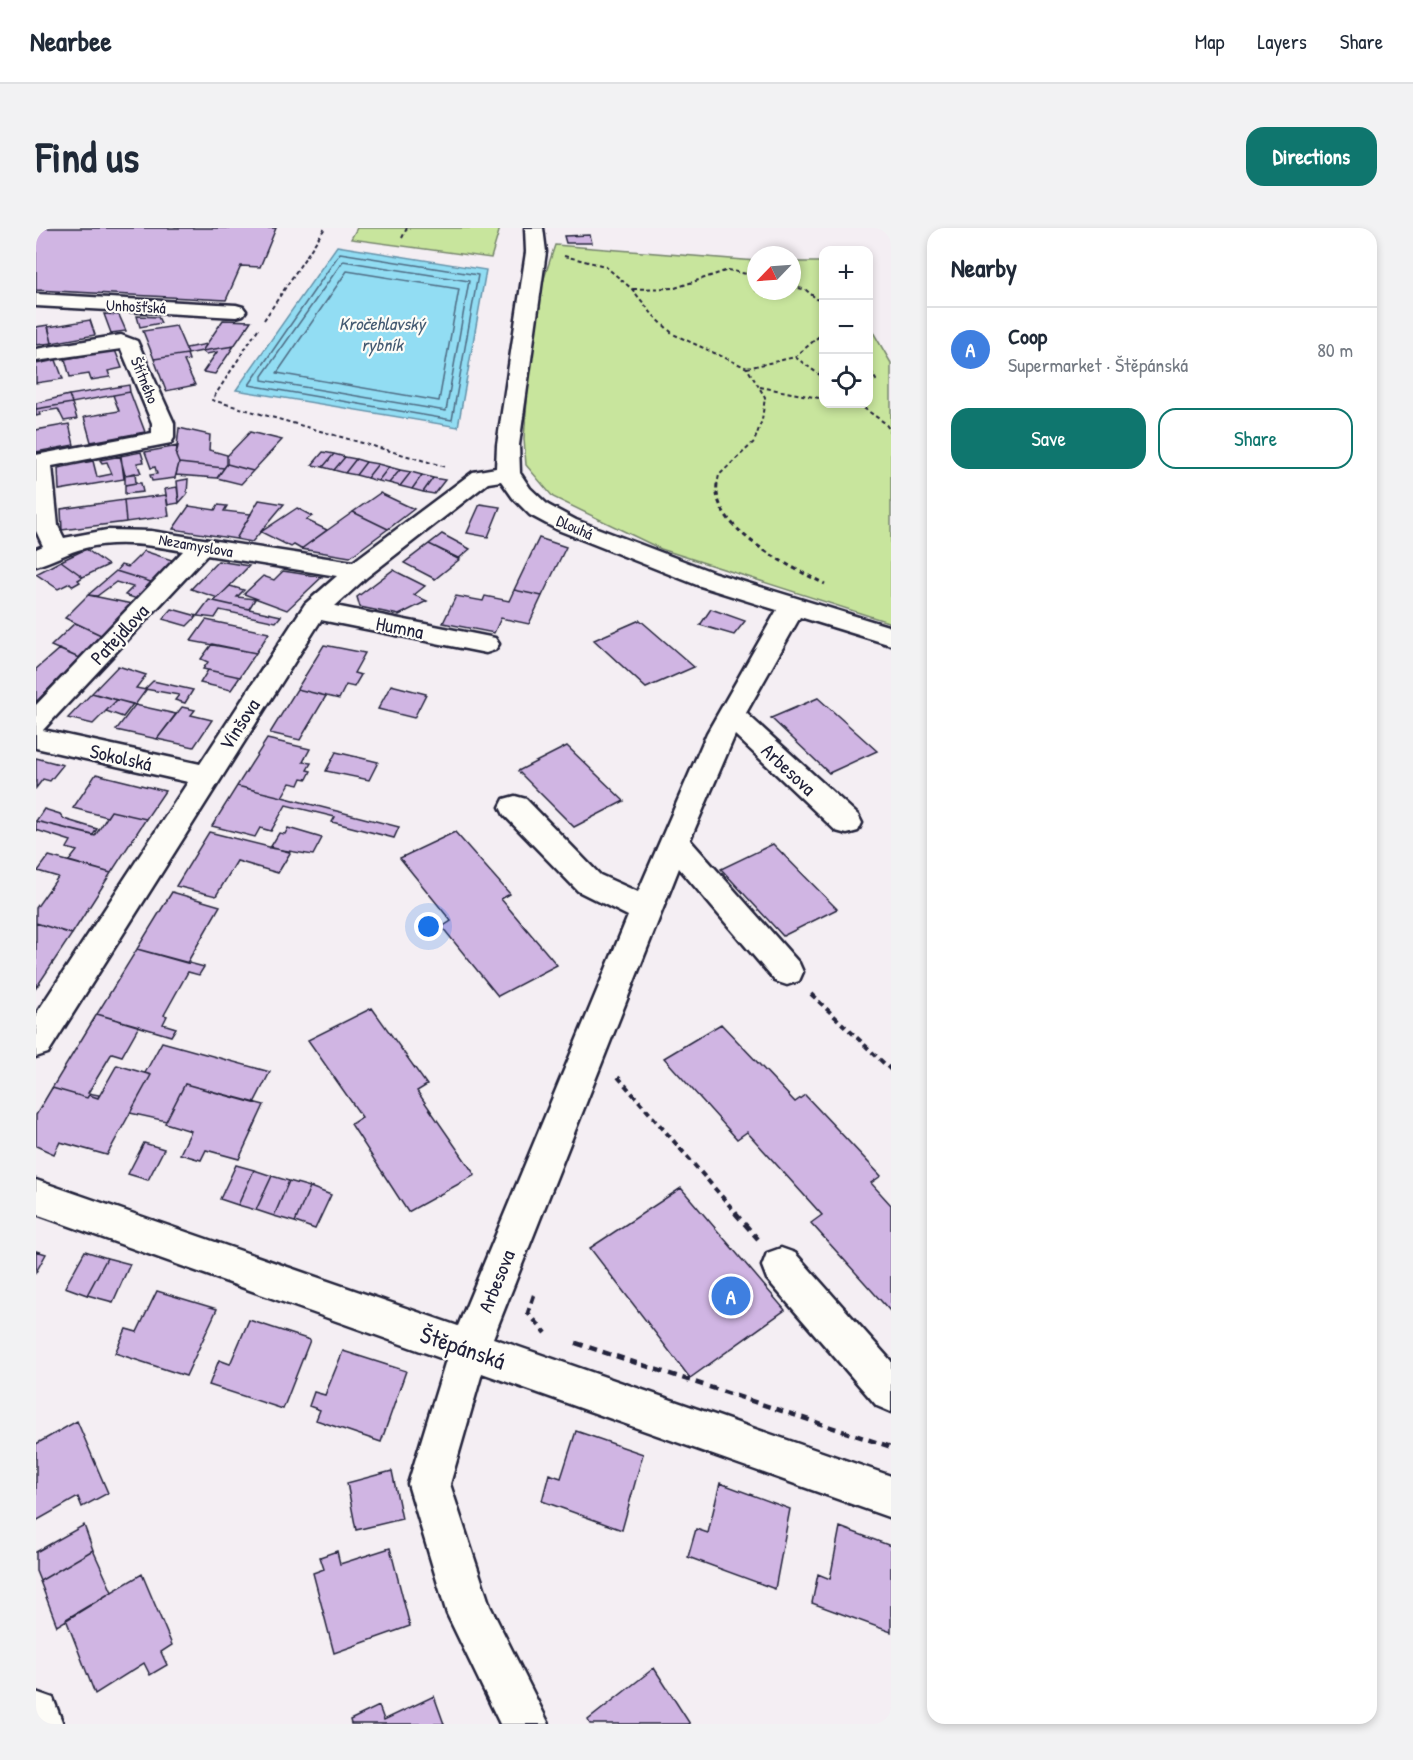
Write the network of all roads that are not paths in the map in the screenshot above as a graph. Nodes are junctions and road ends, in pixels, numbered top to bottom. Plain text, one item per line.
1 (534, 228) edge
2 (36, 300) edge
3 (236, 311) dead end
4 (36, 355) edge
5 (38, 462) edge
6 (495, 475) junction
7 (201, 547) junction
8 (46, 553) edge
9 (358, 571) junction
10 (794, 605) junction
11 (314, 610) junction
12 (891, 636) edge
13 (486, 644) dead end
14 (731, 715) junction
15 (36, 722) edge
16 (36, 738) edge
17 (206, 776) junction
18 (515, 807) dead end
19 (847, 823) dead end
20 (674, 842) junction
21 (646, 910) junction
22 (787, 972) road end
23 (36, 1043) edge
24 (36, 1197) edge
25 (782, 1266) road end
26 (469, 1349) junction
27 (891, 1392) edge
28 (891, 1497) edge
29 (36, 1715) edge
30 (39, 1724) edge
31 (525, 1724) edge

1 - 6 street
2 - 3 street, Unhošťská
4 - 5 street, Štítného
5 - 8 street
6 - 9 street, Vinšova
6 - 10 street, Dlouhá
7 - 8 street, Nezamyslova
7 - 9 street, Nezamyslova
7 - 15 street, Patejdlova
9 - 11 street, Vinšova
10 - 12 street, Dlouhá
10 - 14 street, Arbesova
11 - 13 street, Humna
11 - 17 street, Vinšova
14 - 19 street, Arbesova
14 - 20 street, Arbesova
16 - 17 street, Sokolská
17 - 23 street, Vinšova
18 - 21 street
20 - 21 street, Arbesova
20 - 22 street
21 - 26 street, Arbesova
24 - 26 street, Štěpánská
25 - 27 street
26 - 28 street, Štěpánská
26 - 31 street, Arbesova
29 - 30 street

